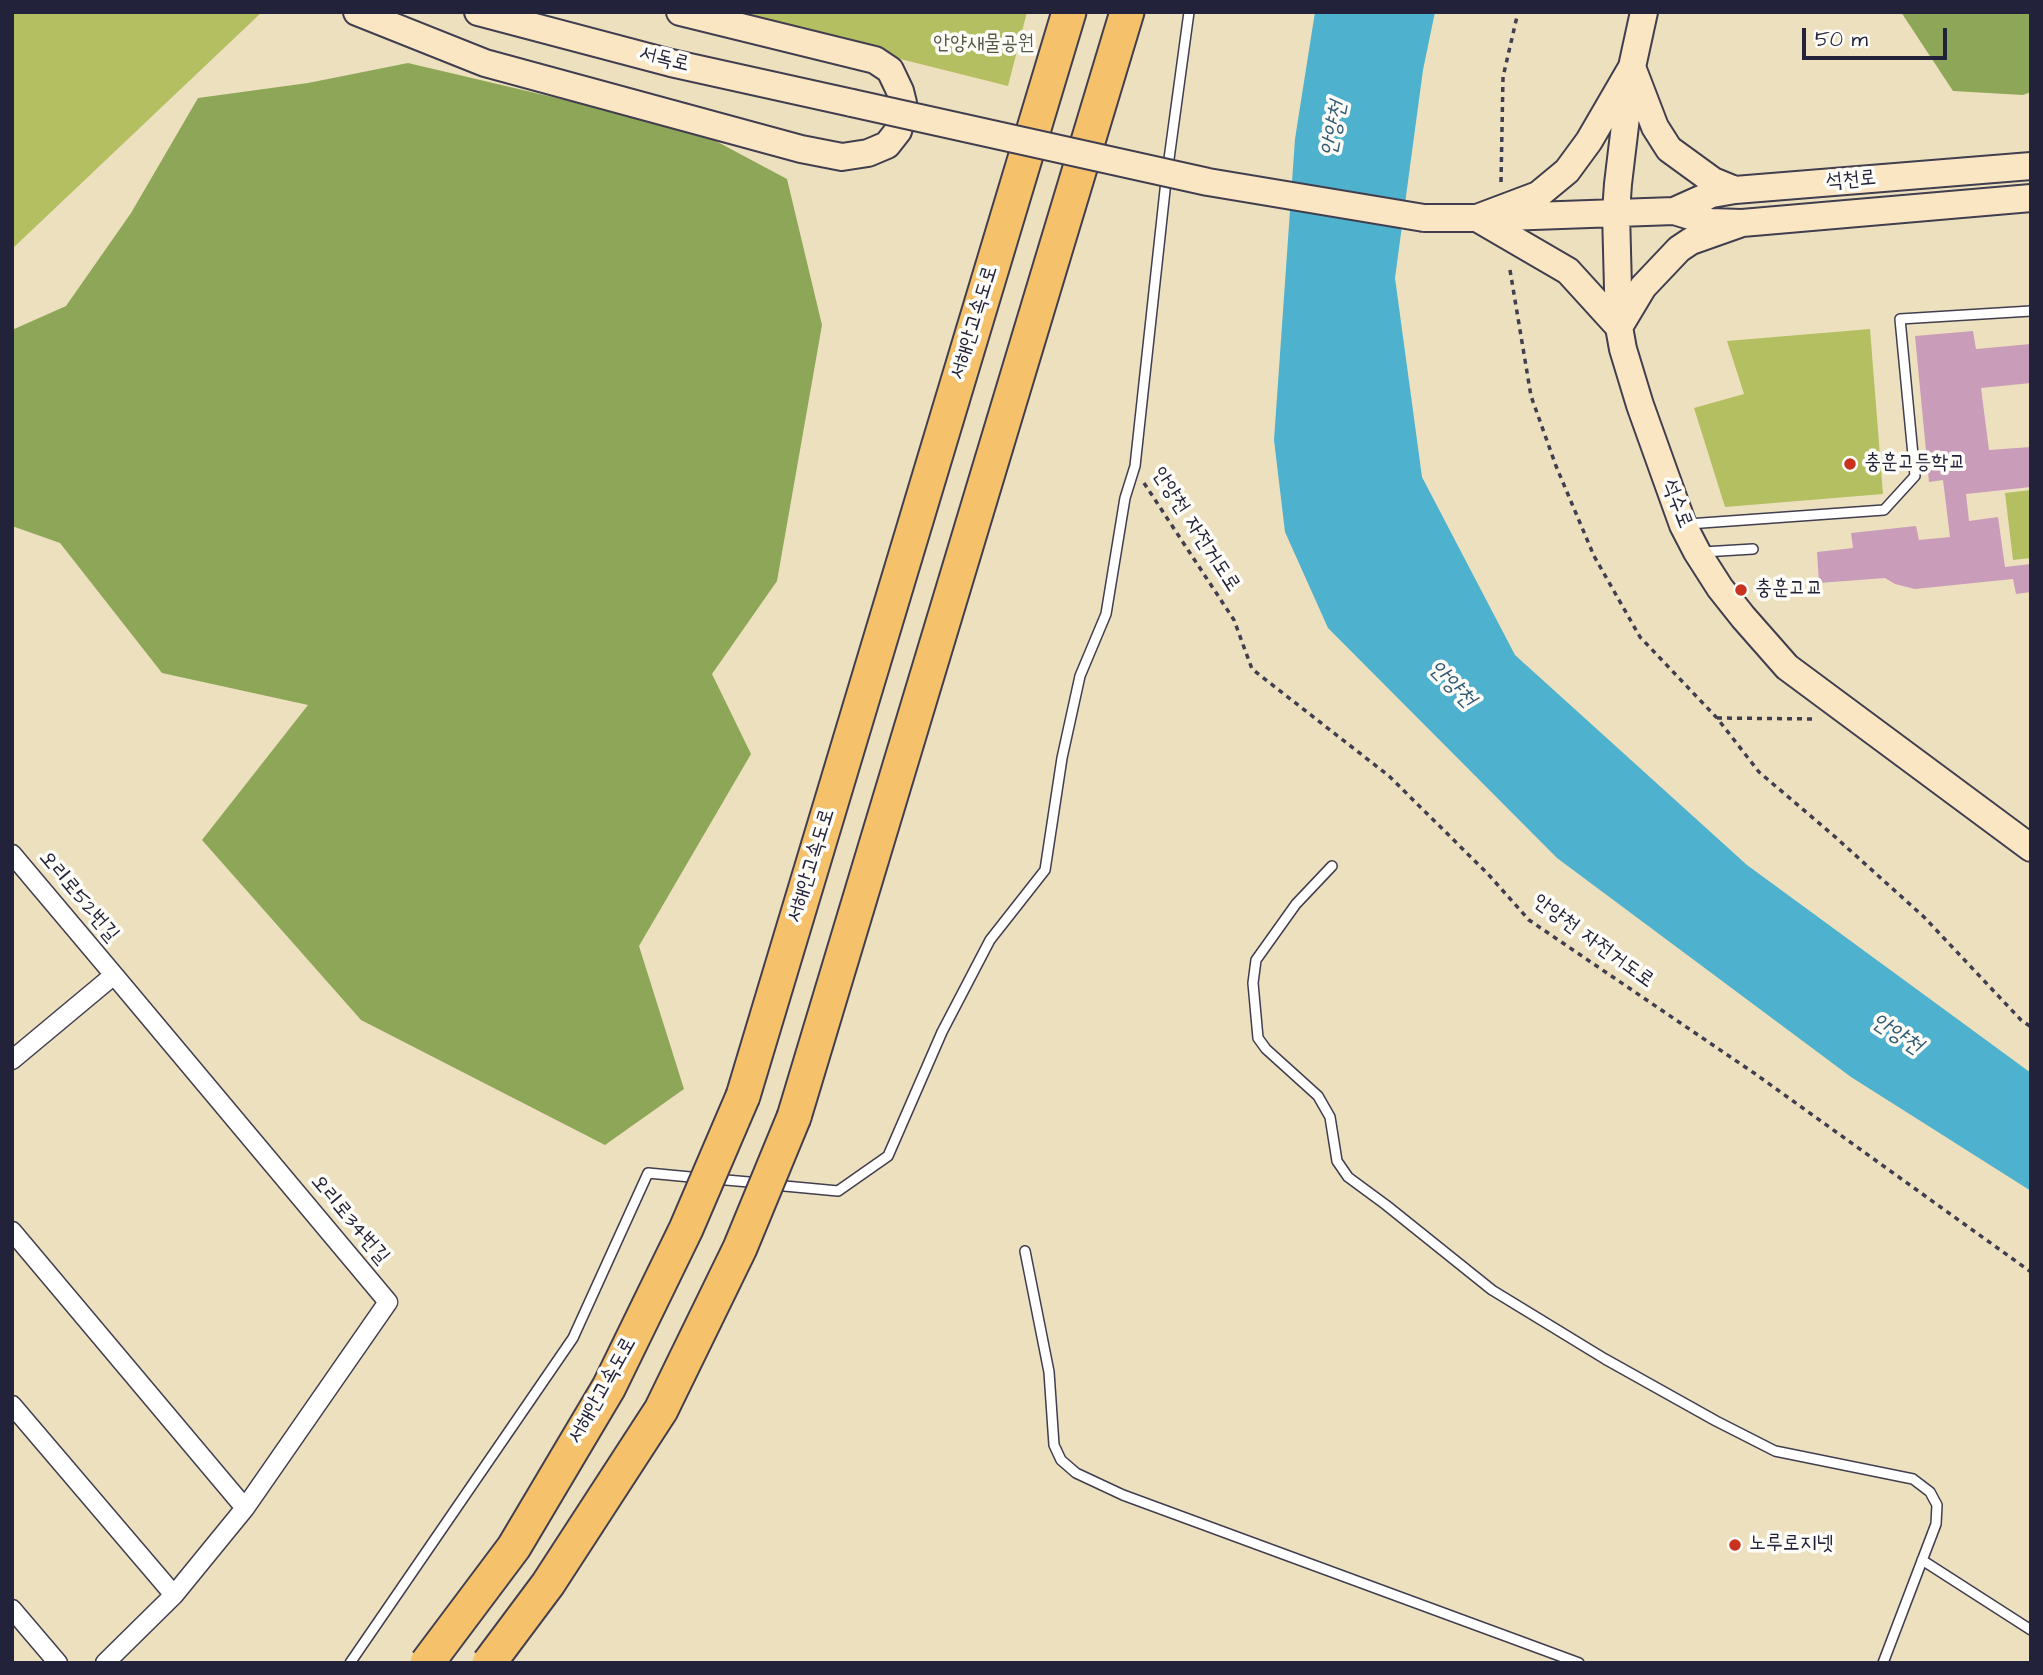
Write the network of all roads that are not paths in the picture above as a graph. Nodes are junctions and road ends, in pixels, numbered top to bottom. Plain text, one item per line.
1 (358, 12) edge
2 (478, 12) edge
3 (680, 12) edge
4 (1069, 12) edge
5 (1127, 12) edge
6 (1189, 12) edge
7 (1644, 12) edge
8 (1632, 67) junction
9 (2031, 166) edge
10 (1735, 190) junction
11 (2031, 198) edge
12 (1674, 211) junction
13 (1616, 212) junction
14 (1424, 218) joint
15 (1477, 218) junction
16 (1742, 223) junction
17 (2031, 311) edge
18 (1619, 327) junction
19 (1683, 525) junction
20 (1754, 549) dead end
21 (1698, 552) junction
22 (2031, 848) edge
23 (12, 854) edge
24 (1332, 866) dead end
25 (114, 975) junction
26 (16, 1051) edge
27 (12, 1231) edge
28 (1025, 1251) dead end
29 (12, 1405) edge
30 (246, 1508) junction
31 (1922, 1560) junction
32 (174, 1595) junction
33 (12, 1609) edge
34 (2031, 1629) edge
35 (58, 1663) edge
36 (105, 1663) edge
37 (350, 1663) edge
38 (426, 1663) edge
39 (489, 1663) edge
40 (1579, 1663) edge
41 (1883, 1663) edge

1 - 3 street
2 - 14 street, 서독로, bridge
4 - 38 highway, 서해안고속도로, bridge
5 - 39 highway, bridge
6 - 37 lane
7 - 8 street, 석수로
8 - 10 street
8 - 13 street, 석수로
8 - 15 street
9 - 10 street, 석천로
10 - 12 street, 석천로
11 - 16 street, 석천로
12 - 13 street, 석천로
12 - 16 street, 석천로
13 - 15 street, 석천로
13 - 18 street, 석수로
14 - 15 street, 석천로
15 - 18 street
16 - 18 street
17 - 19 lane
18 - 19 street, 석수로
19 - 21 street, 석수로
20 - 21 lane
21 - 22 street, 석수로
23 - 25 street, 오리로52번길
24 - 31 lane
25 - 26 street, 오리로52번길
25 - 30 street, 오리로34번길
27 - 30 street
28 - 40 lane
29 - 32 street
30 - 32 street, 오리로34번길
31 - 34 lane
31 - 41 lane
32 - 36 street, 오리로34번길
33 - 35 street

